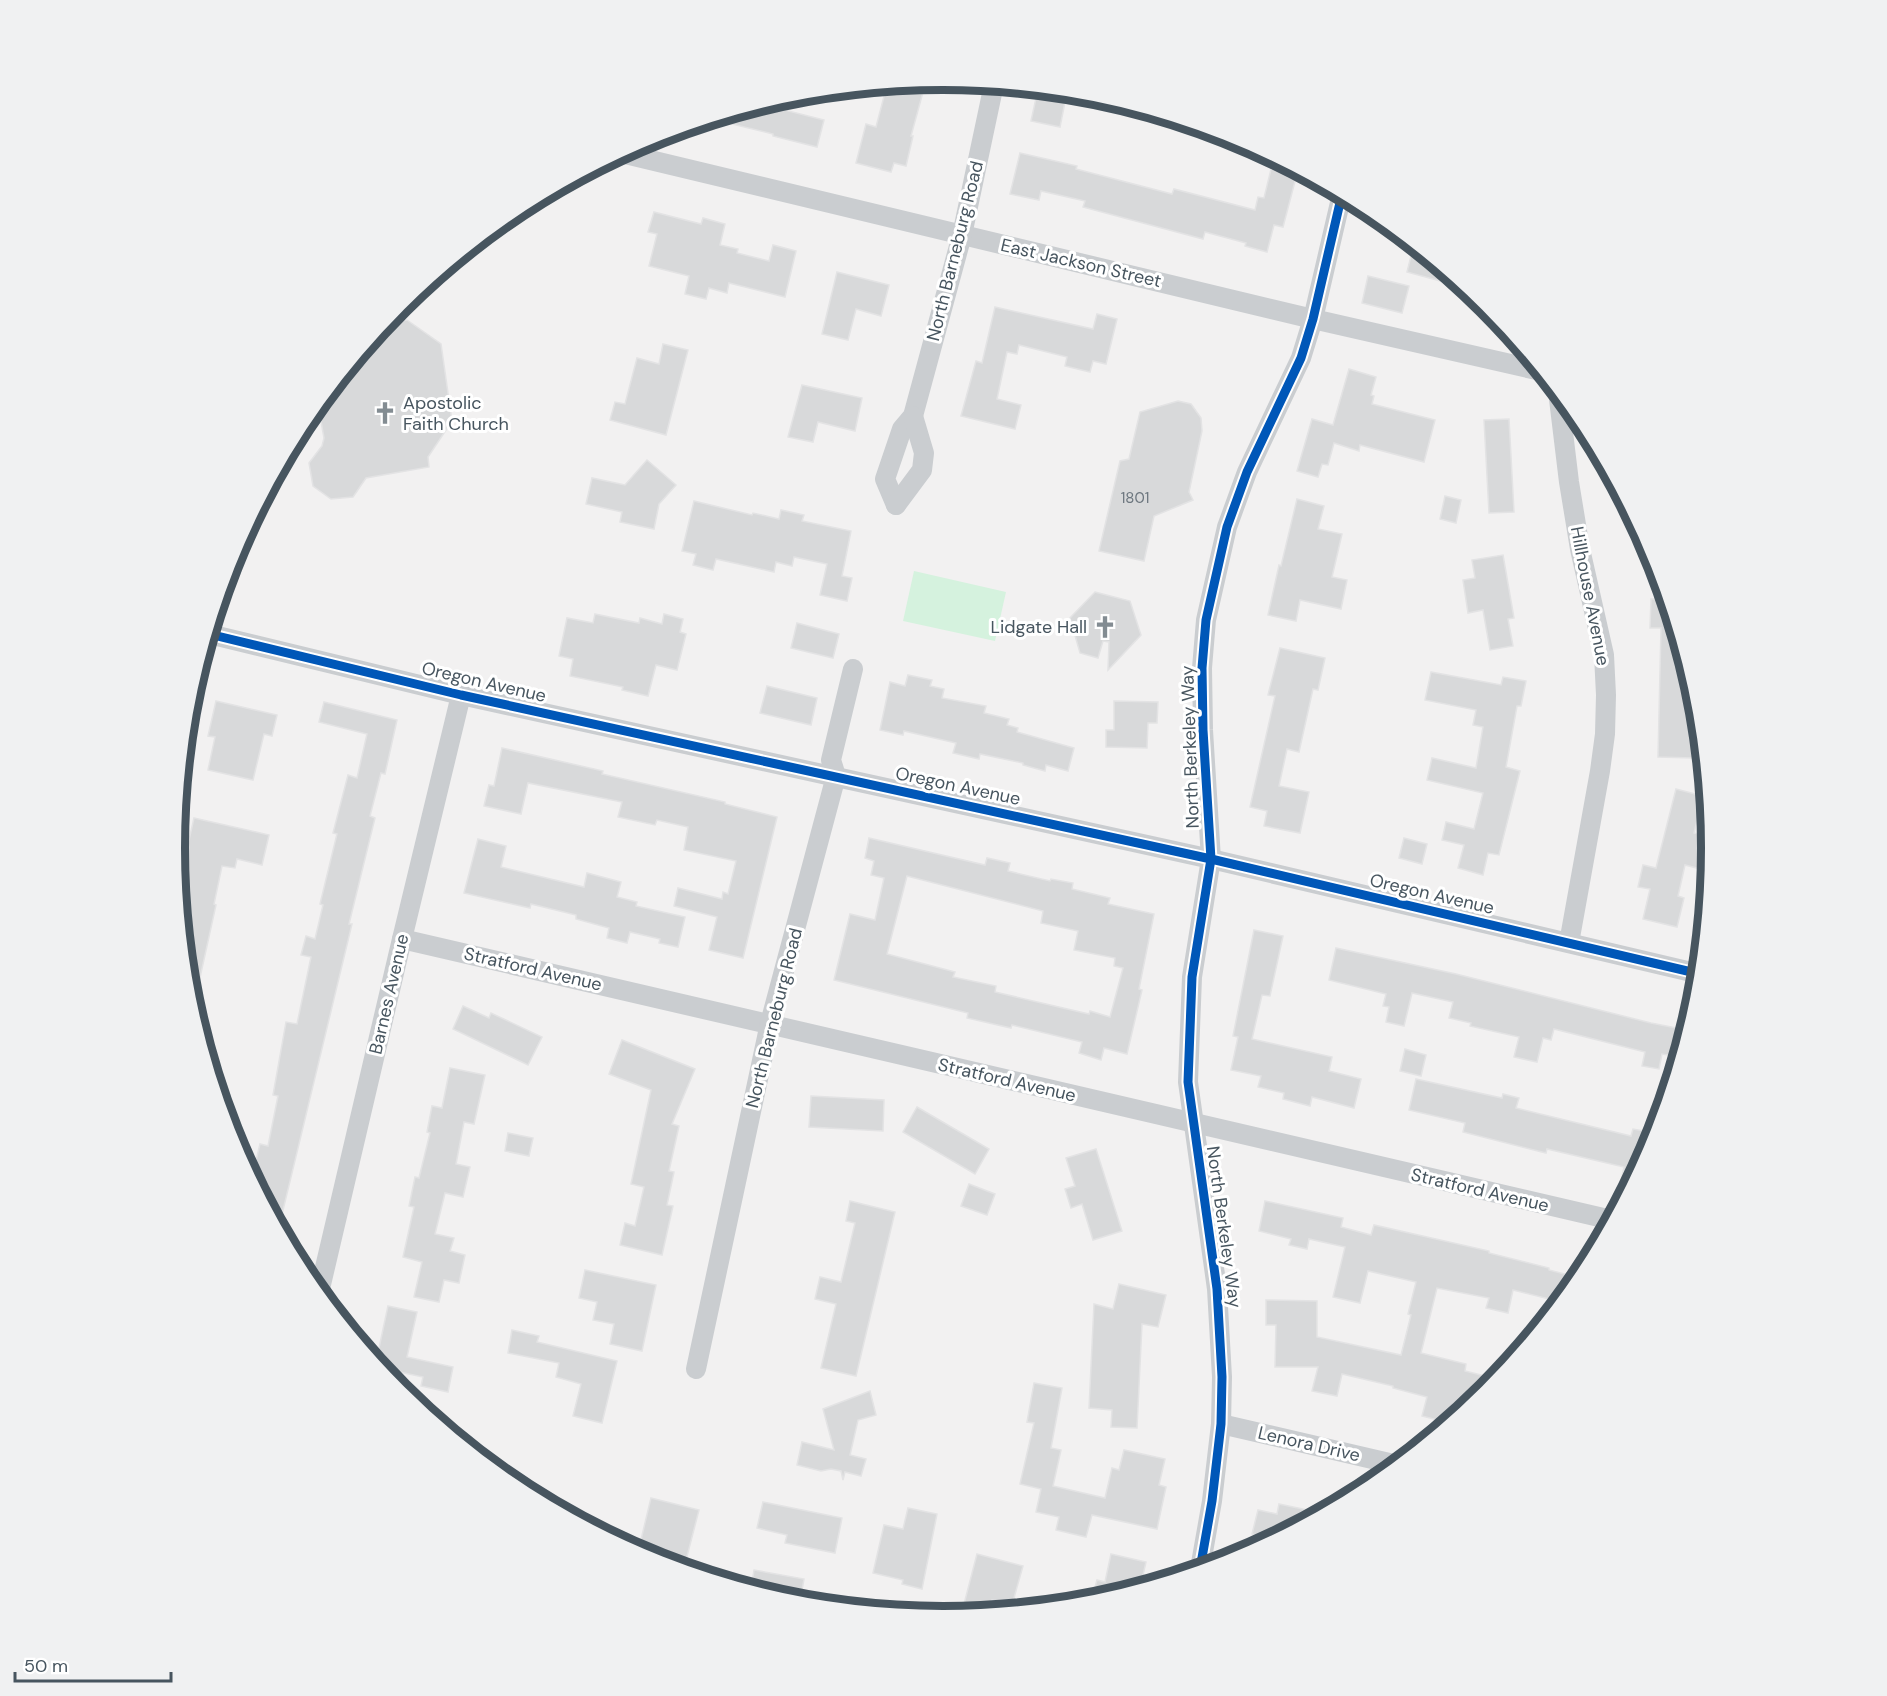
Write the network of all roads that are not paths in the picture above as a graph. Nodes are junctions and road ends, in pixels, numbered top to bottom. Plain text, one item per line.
1 (992, 92) edge
2 (634, 156) edge
3 (1340, 203) edge
4 (962, 235) junction
5 (1313, 319) junction
6 (1530, 368) edge
7 (1560, 408) edge
8 (913, 416) dead end
9 (216, 636) edge
10 (853, 669) dead end
11 (461, 695) junction
12 (836, 776) junction
13 (1211, 859) junction
14 (402, 939) junction
15 (1569, 943) junction
16 (1691, 972) edge
17 (770, 1023) junction
18 (1193, 1124) junction
19 (1605, 1218) edge
20 (322, 1281) edge
21 (696, 1369) dead end
22 (1221, 1424) junction
23 (1387, 1462) edge
24 (1202, 1560) edge

1 - 4 street, North Barneburg Road
2 - 4 street, East Jackson Street
3 - 5 street, North Berkeley Way
4 - 5 street, East Jackson Street
4 - 8 street, North Barneburg Road
5 - 6 street, East Jackson Street
5 - 13 street, North Berkeley Way
7 - 15 street, Hillhouse Avenue
9 - 11 street, Oregon Avenue
10 - 12 street, North Barneburg Road
11 - 12 street, Oregon Avenue
11 - 14 street, Barnes Avenue
12 - 13 street, Oregon Avenue
12 - 17 street, North Barneburg Road
13 - 15 street, Oregon Avenue
13 - 18 street, North Berkeley Way
14 - 17 street, Stratford Avenue
14 - 20 street, Barnes Avenue
15 - 16 street, Oregon Avenue
17 - 18 street, Stratford Avenue
17 - 21 street, North Barneburg Road
18 - 19 street, Stratford Avenue
18 - 22 street, North Berkeley Way
22 - 23 street, Lenora Drive
22 - 24 street, North Berkeley Way

